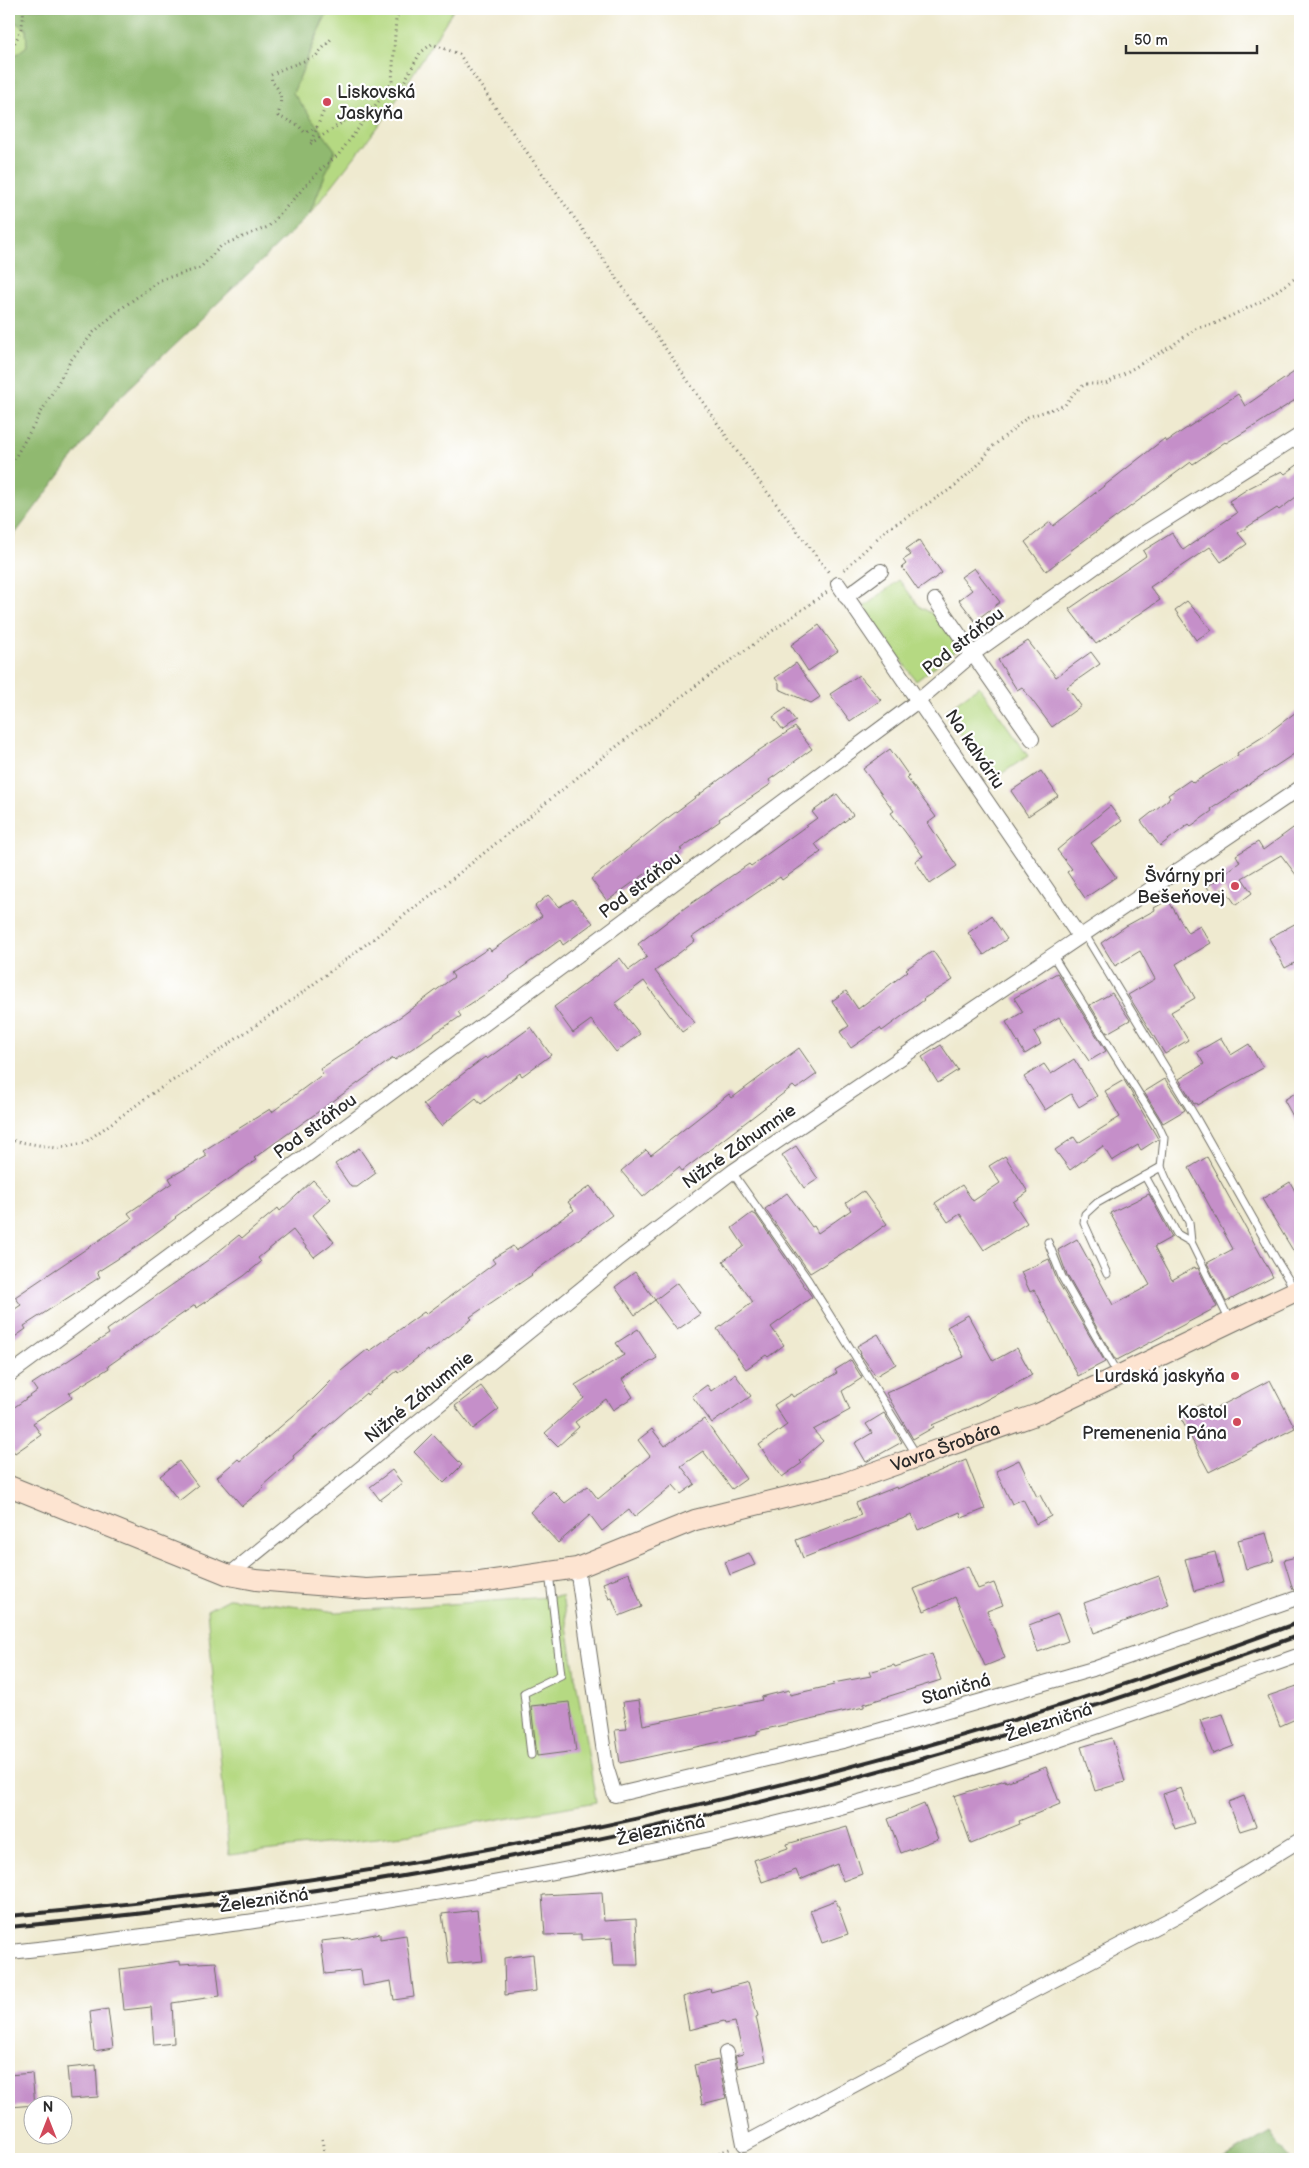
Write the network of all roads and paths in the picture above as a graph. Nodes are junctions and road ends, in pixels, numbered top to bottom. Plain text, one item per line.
1 (23, 9) edge
2 (402, 9) edge
3 (331, 39) dead end
4 (9, 51) edge
5 (389, 87) junction
6 (327, 103) dead end
7 (376, 104) junction
8 (318, 127) junction
9 (1300, 275) edge
10 (1300, 435) edge
11 (9, 468) edge
12 (881, 571) dead end
13 (838, 584) junction
14 (846, 597) junction
15 (935, 600) dead end
16 (974, 653) junction
17 (919, 700) junction
18 (1032, 739) dead end
19 (1300, 788) edge
20 (1081, 935) junction
21 (1053, 956) junction
22 (9, 1140) edge
23 (1161, 1166) junction
24 (732, 1172) junction
25 (1145, 1176) junction
26 (1048, 1242) dead end
27 (1191, 1242) junction
28 (1107, 1274) dead end
29 (1298, 1290) edge
30 (1231, 1322) junction
31 (9, 1375) edge
32 (1119, 1376) junction
33 (917, 1457) junction
34 (9, 1486) edge
35 (576, 1568) junction
36 (549, 1573) junction
37 (229, 1575) junction
38 (1300, 1597) edge
39 (1300, 1655) edge
40 (531, 1755) dead end
41 (1300, 1840) edge
42 (9, 1952) edge
43 (726, 2053) dead end
44 (322, 2140) dead end
45 (744, 2144) junction
46 (1300, 2154) edge
47 (325, 2159) edge
48 (700, 2159) edge
49 (1292, 2159) edge

1 - 4 path
2 - 5 path
3 - 8 path
5 - 7 path
5 - 13 path
6 - 8 path
7 - 8 path
7 - 11 path
9 - 13 path
10 - 16 street, Pod stráňou
12 - 14 street
13 - 14 street, Na kalváriu
13 - 22 path
14 - 17 street, Na kalváriu
15 - 16 street
16 - 17 street, Pod stráňou
16 - 18 street
17 - 20 street, Na kalváriu
17 - 31 street, Pod stráňou
19 - 20 street, Nižné Záhumnie
20 - 21 street, Nižné Záhumnie
20 - 29 lane
21 - 23 lane
21 - 24 street, Nižné Záhumnie
23 - 25 lane
23 - 27 lane
24 - 33 lane
24 - 37 street, Nižné Záhumnie
25 - 27 lane
25 - 28 lane
26 - 32 lane
27 - 30 lane
29 - 30 street, Vavra Šrobára
30 - 32 street, Vavra Šrobára
32 - 33 street, Vavra Šrobára
33 - 35 street, Vavra Šrobára
34 - 37 street, Vavra Šrobára
35 - 36 street, Vavra Šrobára
35 - 38 street, Staničná
36 - 37 street, Vavra Šrobára
36 - 40 lane
39 - 42 street, Železničná
41 - 45 street
43 - 45 street
44 - 47 path
45 - 48 path
46 - 49 path

